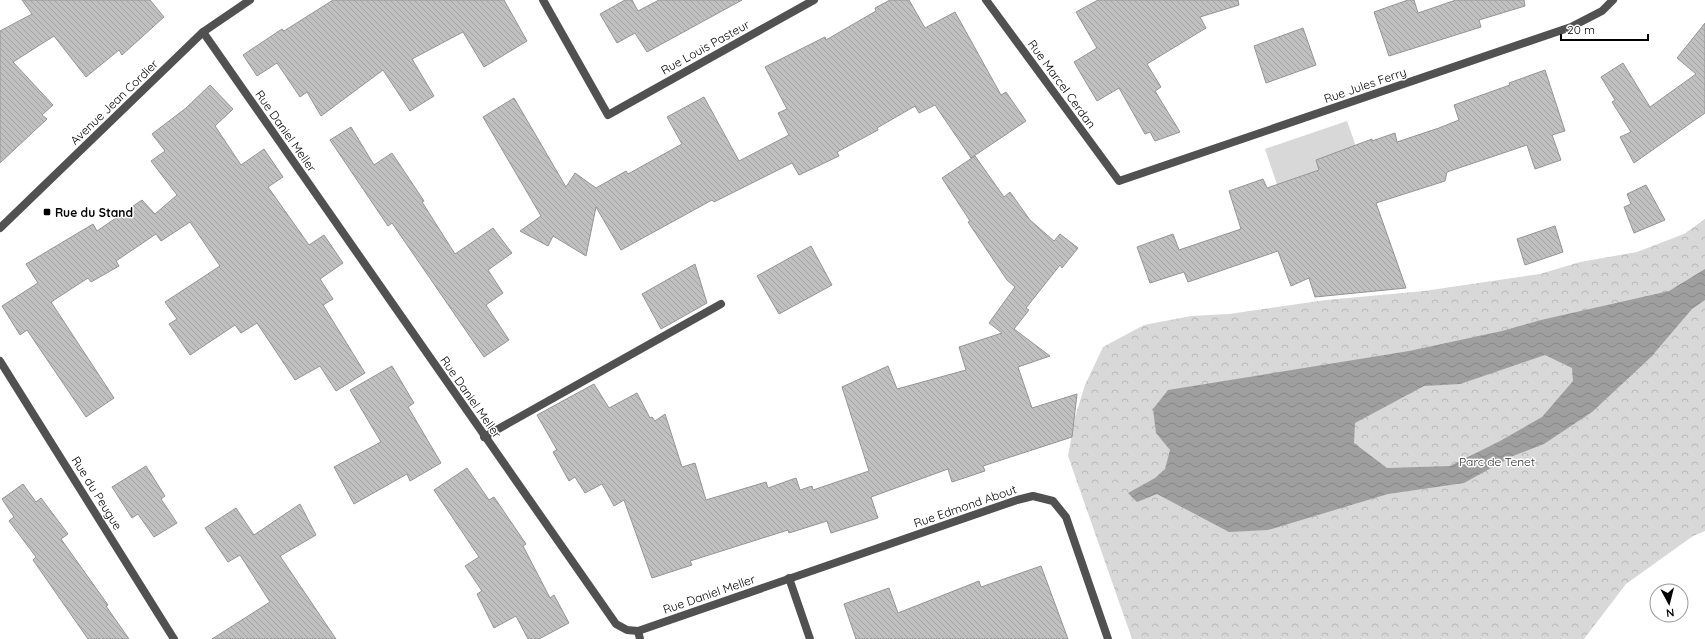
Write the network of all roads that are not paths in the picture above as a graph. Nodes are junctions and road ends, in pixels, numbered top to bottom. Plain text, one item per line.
1 (250, 0) edge
2 (543, 0) edge
3 (814, 0) edge
4 (986, 0) edge
5 (1613, 0) edge
6 (203, 32) junction
7 (1119, 181) joint
8 (0, 228) edge
9 (721, 304) dead end
10 (0, 361) edge
11 (484, 437) junction
12 (789, 578) junction
13 (639, 635) edge
14 (174, 639) edge
15 (810, 639) edge
16 (1108, 639) edge

1 - 6 street, Avenue Jean Cordier
2 - 3 street, Rue Louis Pasteur
4 - 7 street, Rue Marcel Cerdan
5 - 7 street, Rue Jules Ferry
6 - 8 street, Avenue Jean Cordier
6 - 11 street, Rue Daniel Meller
9 - 11 street
10 - 14 street, Rue du Peugue
11 - 13 street, Rue Daniel Meller
12 - 13 street, Rue Daniel Meller
12 - 15 street
12 - 16 street, Rue Edmond About

